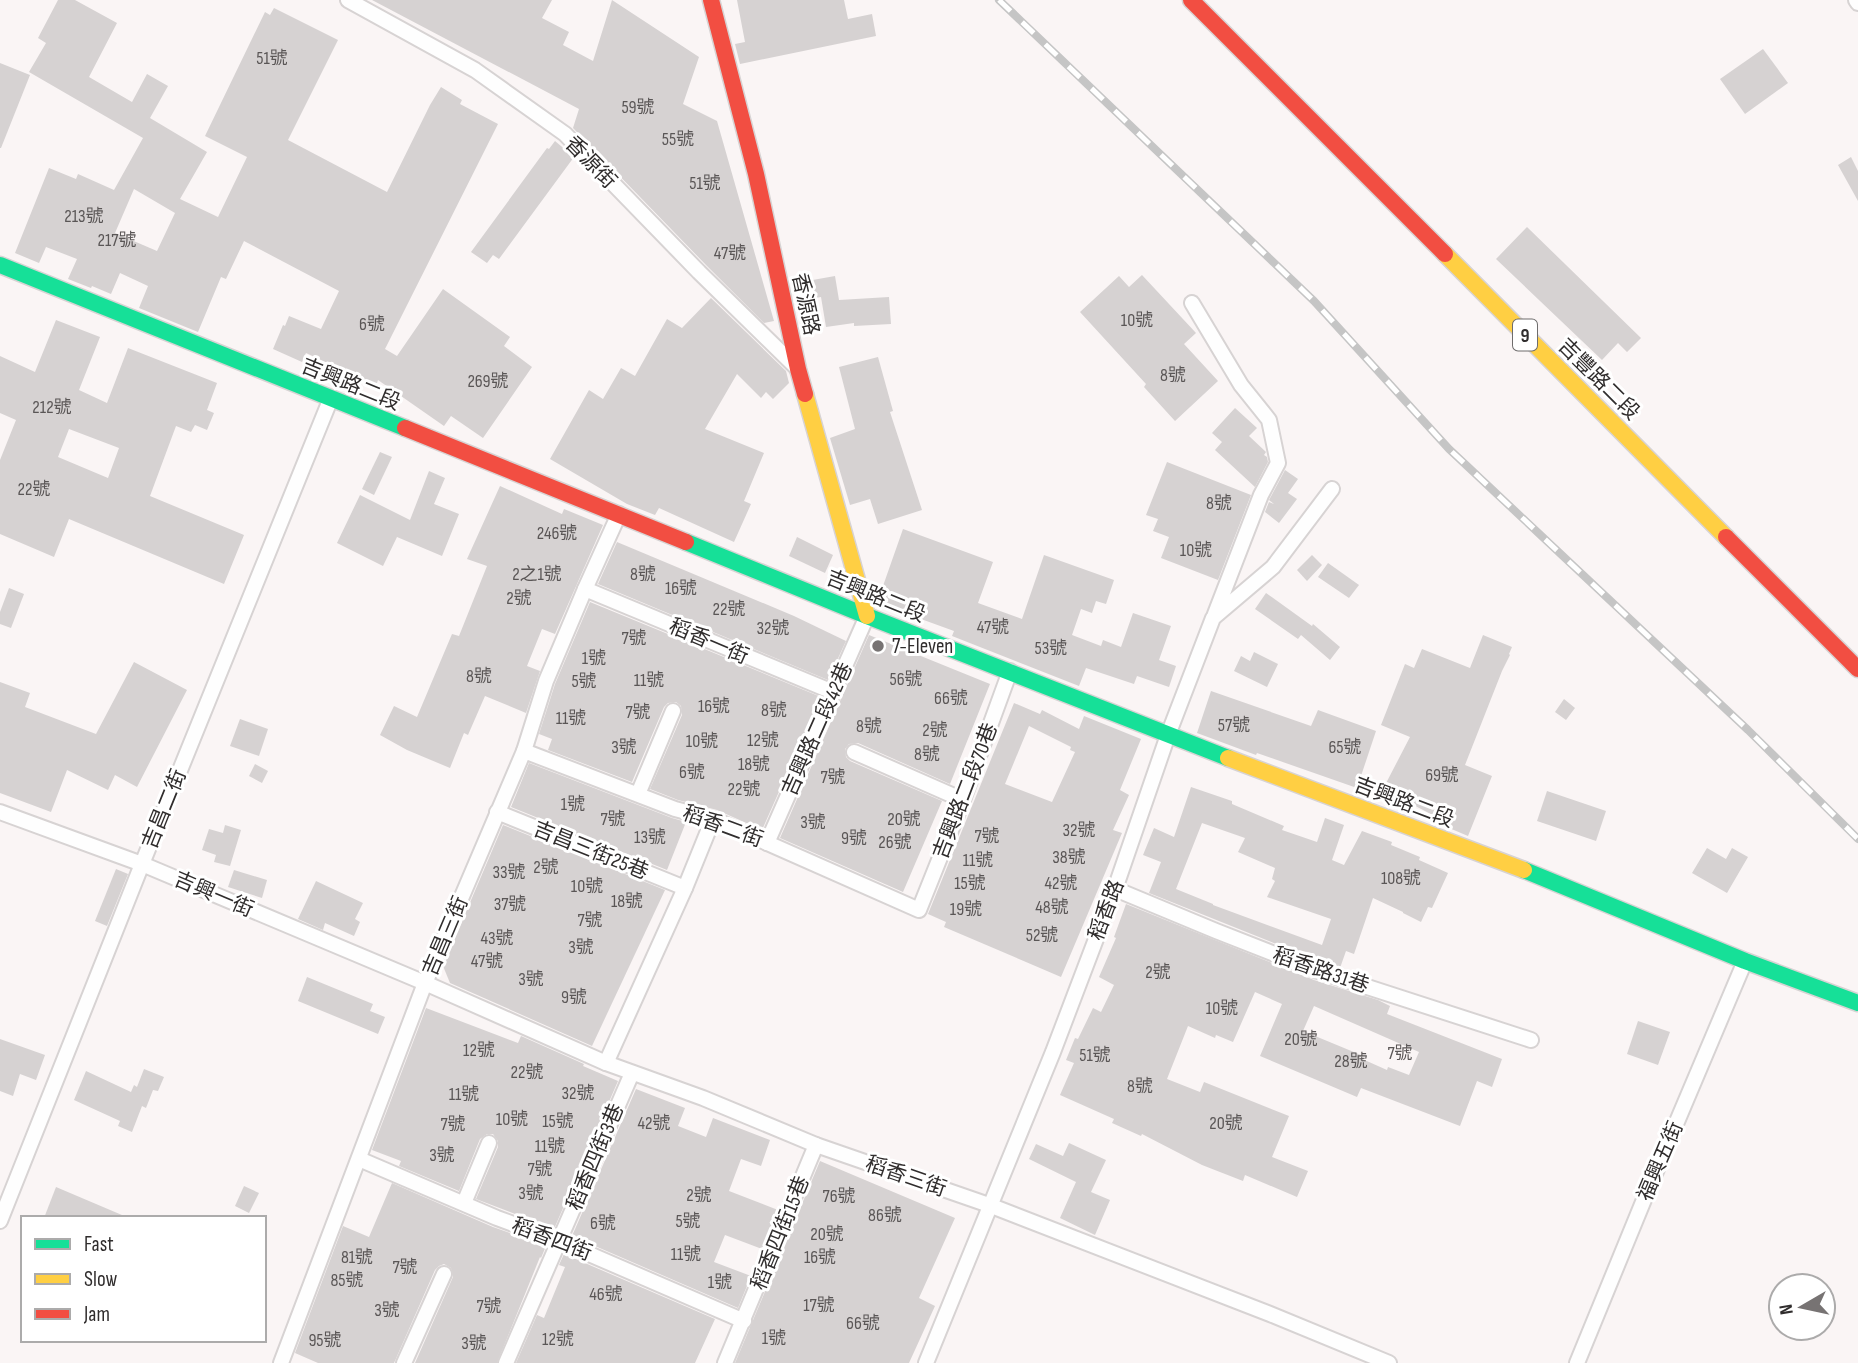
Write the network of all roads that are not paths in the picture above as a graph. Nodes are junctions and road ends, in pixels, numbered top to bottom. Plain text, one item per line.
1 (348, 0) edge
2 (712, 0) edge
3 (1191, 0) edge
4 (0, 265) edge
5 (1192, 303) dead end
6 (798, 369) junction
7 (331, 398) junction
8 (1332, 489) dead end
9 (619, 514) junction
10 (585, 590) junction
11 (867, 616) junction
12 (1213, 618) junction
13 (1858, 669) edge
14 (1010, 671) junction
15 (833, 692) junction
16 (673, 711) dead end
17 (1168, 735) junction
18 (524, 751) junction
19 (854, 752) dead end
20 (638, 794) junction
21 (963, 800) junction
22 (0, 812) edge
23 (497, 812) junction
24 (713, 819) junction
25 (767, 843) junction
26 (142, 864) junction
27 (685, 888) junction
28 (1115, 889) junction
29 (919, 909) joint
30 (1745, 961) junction
31 (425, 984) junction
32 (1858, 1003) edge
33 (1531, 1040) dead end
34 (606, 1063) junction
35 (632, 1073) junction
36 (489, 1143) dead end
37 (816, 1145) junction
38 (359, 1159) junction
39 (464, 1203) junction
40 (989, 1205) junction
41 (0, 1221) edge
42 (559, 1241) junction
43 (444, 1274) dead end
44 (744, 1321) junction
45 (283, 1362) edge
46 (404, 1363) edge
47 (506, 1363) edge
48 (725, 1363) edge
49 (926, 1363) edge
50 (1389, 1363) edge
51 (1577, 1363) edge

1 - 6 street, 香源街
2 - 6 street, 香源路
3 - 13 street, 吉豐路二段 / 9
4 - 7 street, 吉興路二段
5 - 12 street
6 - 11 street, 香源路
7 - 9 street, 吉興路二段
7 - 26 street, 吉昌二街
8 - 12 street, 稻香路
9 - 10 street, 吉昌三街
9 - 11 street, 吉興路二段
10 - 15 street, 稻香一街
10 - 18 street, 吉昌三街
11 - 14 street, 吉興路二段
11 - 15 street, 吉興路二段42巷
12 - 17 street, 稻香路
14 - 17 street, 吉興路二段
14 - 21 street, 吉興路二段70巷
15 - 25 street, 吉興路二段42巷
16 - 20 street
17 - 28 street, 稻香路
17 - 30 street, 吉興路二段
18 - 20 street, 稻香二街
18 - 23 street, 吉昌三街
19 - 21 street
20 - 24 street, 稻香二街
21 - 29 street, 吉興路二段70巷
22 - 26 street, 吉興一街
23 - 27 street, 吉昌三街25巷
23 - 31 street, 吉昌三街
24 - 25 street, 稻香二街
24 - 27 street
25 - 29 street, 稻香二街
26 - 31 street, 吉興一街
26 - 41 street, 吉昌二街
27 - 34 street
28 - 33 street, 稻香路31巷
28 - 40 street, 稻香路
30 - 32 street, 吉興路二段
30 - 51 street, 福興五街
31 - 34 street, 稻香三街
31 - 38 street, 吉昌三街
34 - 35 street, 稻香三街
35 - 37 street, 稻香三街
35 - 42 street, 稻香四街3巷
36 - 39 street
37 - 40 street, 稻香三街
37 - 44 street, 稻香四街15巷
38 - 39 street, 稻香四街
38 - 45 street, 吉昌三街
39 - 42 street, 稻香四街
40 - 49 street, 稻香路
40 - 50 street, 稻香三街
42 - 44 street, 稻香四街
42 - 47 street, 稻香四街3巷
43 - 46 street
44 - 48 street, 稻香四街15巷

